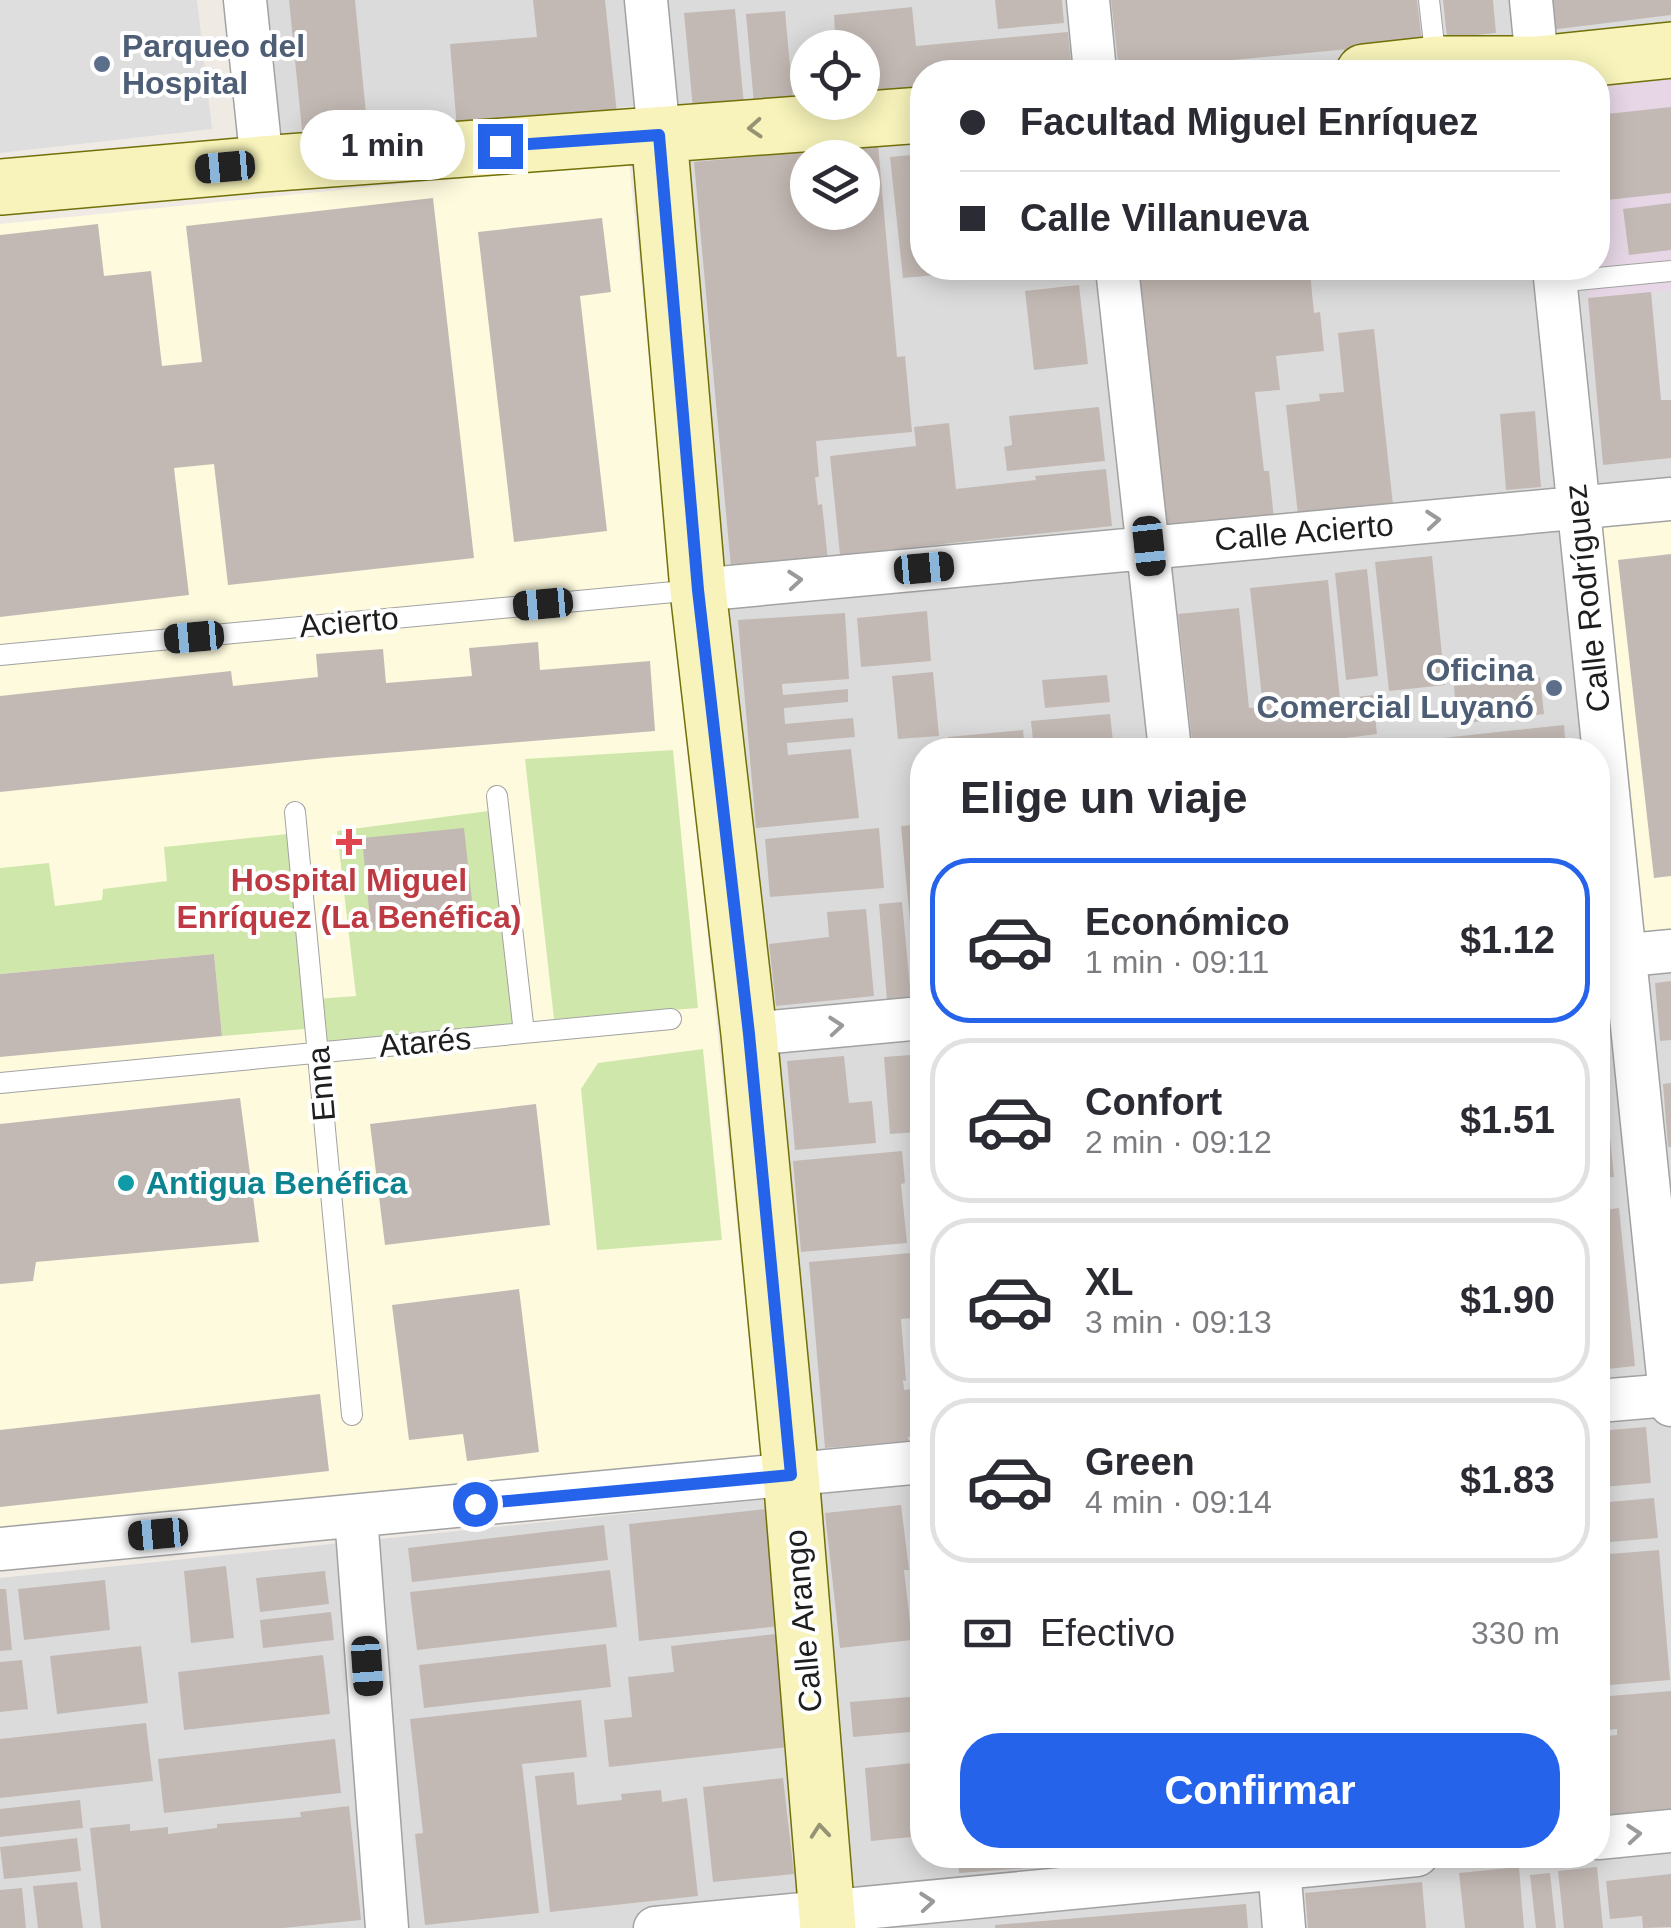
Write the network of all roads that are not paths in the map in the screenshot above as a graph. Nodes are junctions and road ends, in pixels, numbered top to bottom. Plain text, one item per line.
1 (245, 0) edge
2 (646, 0) edge
3 (1088, 0) edge
4 (1429, 0) edge
5 (1531, 0) edge
6 (1671, 50) edge
7 (1094, 60) edge
8 (1436, 60) edge
9 (1536, 60) edge
10 (1597, 60) edge
11 (910, 117) edge
12 (659, 135) junction
13 (262, 164) junction
14 (0, 187) edge
15 (1671, 270) edge
16 (1610, 273) edge
17 (1118, 280) edge
18 (1555, 280) edge
19 (1671, 499) edge
20 (1577, 507) junction
21 (1149, 546) junction
22 (698, 590) junction
23 (0, 655) edge
24 (1169, 738) edge
25 (1594, 738) edge
26 (497, 796) dead end
27 (295, 812) dead end
28 (1671, 951) edge
29 (1611, 956) edge
30 (670, 1019) dead end
31 (910, 1019) edge
32 (524, 1033) junction
33 (749, 1034) junction
34 (318, 1052) junction
35 (0, 1083) edge
36 (1670, 1395) edge
37 (1610, 1400) edge
38 (1671, 1406) edge
39 (352, 1414) dead end
40 (910, 1463) edge
41 (791, 1475) junction
42 (356, 1516) junction
43 (0, 1549) edge
44 (1671, 1831) edge
45 (1610, 1837) edge
46 (1231, 1868) edge
47 (1279, 1868) edge
48 (827, 1920) edge
49 (387, 1928) edge
50 (655, 1928) edge
51 (1284, 1928) edge

1 - 13 street
2 - 12 street, Calle Arango
3 - 7 street
4 - 8 lane
5 - 9 street
6 - 10 street
11 -> 12 street
12 - 13 street
12 - 22 street, Calle Arango
13 - 14 street
15 - 16 lane
17 - 21 street
18 - 20 street, Calle Rodríguez
19 - 20 street, Calle Acierto
21 -> 20 street, Calle Acierto
20 - 25 street, Calle Rodríguez
22 -> 21 street, Calle Acierto
21 - 24 street
22 - 23 lane, Acierto
22 - 33 street, Calle Arango
26 - 32 lane
27 - 34 lane, Enna
28 - 29 street
29 - 36 street, Calle Rodríguez
30 - 32 lane, Atarés
33 -> 31 street
32 - 34 lane, Atarés
33 - 41 street, Calle Arango
34 - 35 lane, Atarés
34 - 39 lane, Enna
36 - 37 street
36 - 38 street, Calle Rodríguez
40 - 41 street
41 - 42 street
48 -> 41 street, Calle Arango
42 - 43 street
42 - 49 street
45 -> 44 street
48 -> 46 street
47 - 51 street
48 - 50 street

